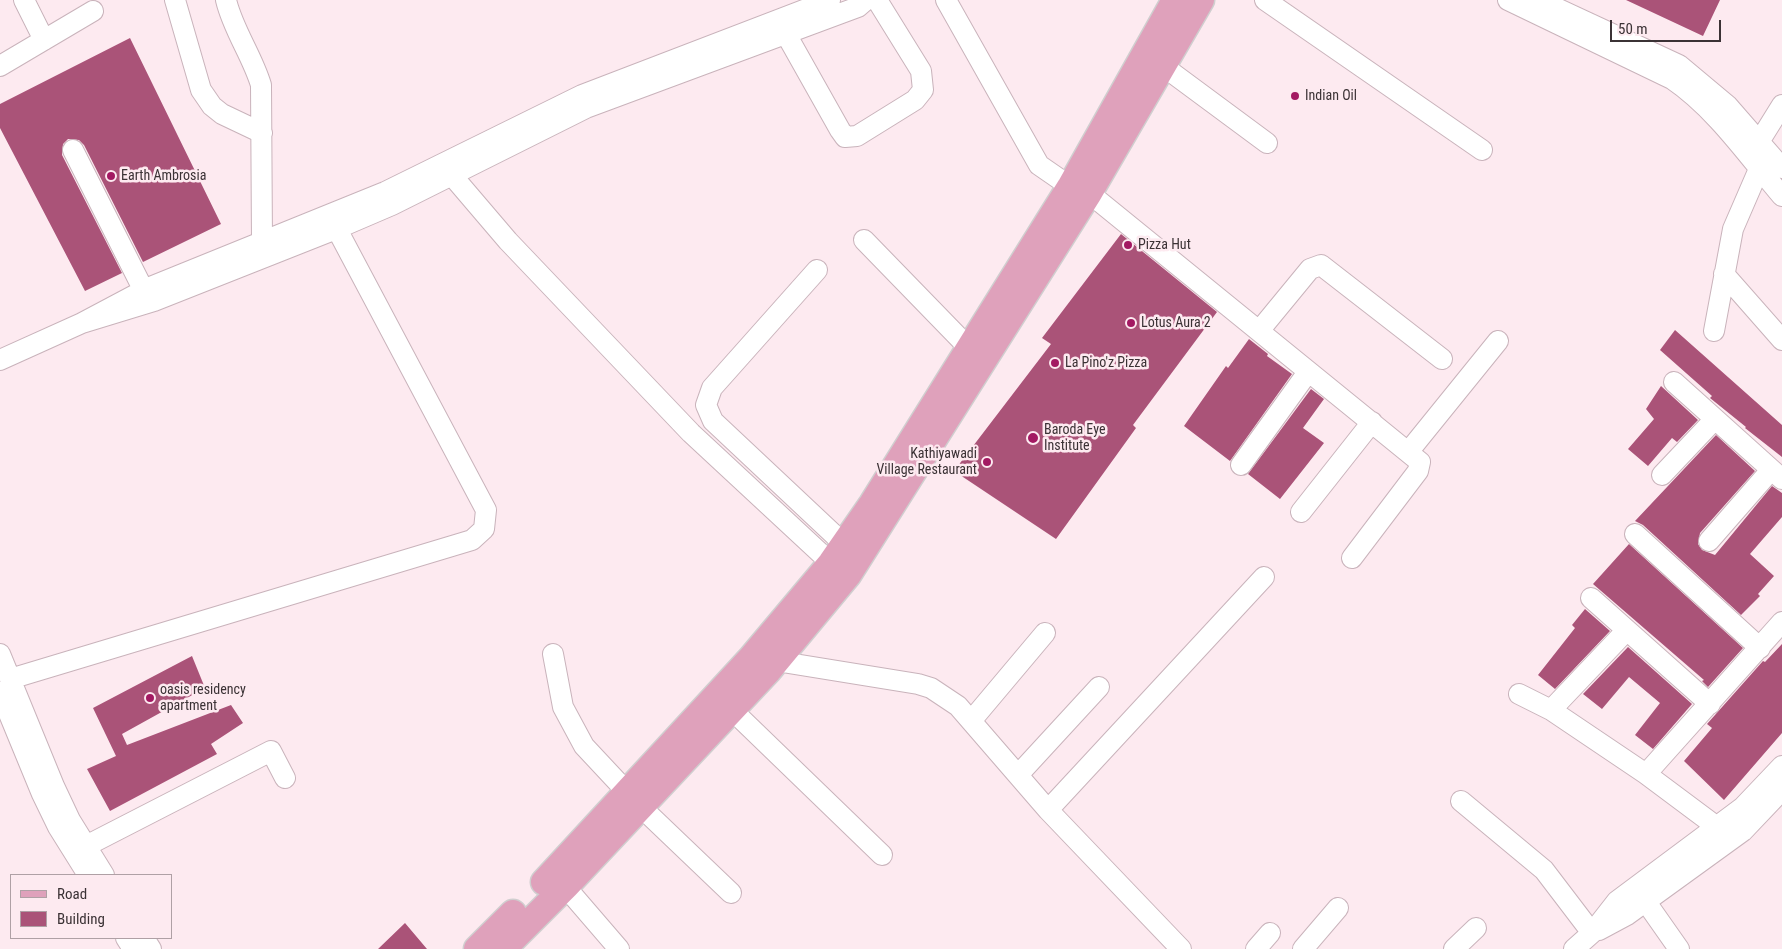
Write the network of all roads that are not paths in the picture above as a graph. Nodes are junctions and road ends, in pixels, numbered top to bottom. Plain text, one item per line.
1 (24, 0) edge
2 (175, 0) edge
3 (226, 0) edge
4 (830, 0) edge
5 (866, 0) edge
6 (877, 0) edge
7 (946, 0) edge
8 (961, 0) edge
9 (1175, 0) edge
10 (1201, 0) edge
11 (1265, 0) edge
12 (1508, 0) edge
13 (1539, 0) edge
14 (93, 11) dead end
15 (786, 34) junction
16 (44, 40) junction
17 (0, 66) edge
18 (1163, 66) junction
19 (1782, 105) edge
20 (262, 133) junction
21 (1759, 142) junction
22 (1267, 143) dead end
23 (73, 150) dead end
24 (1482, 150) dead end
25 (1759, 168) junction
26 (1782, 168) edge
27 (446, 170) junction
28 (1082, 189) junction
29 (1782, 196) edge
30 (333, 221) junction
31 (864, 240) dead end
32 (262, 242) junction
33 (817, 270) dead end
34 (1724, 274) junction
35 (144, 290) junction
36 (82, 323) junction
37 (1259, 331) junction
38 (1714, 331) dead end
39 (1780, 334) edge
40 (1498, 341) dead end
41 (969, 348) junction
42 (1442, 359) dead end
43 (0, 360) edge
44 (1308, 372) junction
45 (1674, 382) dead end
46 (1714, 420) junction
47 (1372, 422) junction
48 (1409, 451) junction
49 (1241, 465) dead end
50 (1777, 475) edge
51 (1662, 476) dead end
52 (1301, 512) dead end
53 (1634, 534) dead end
54 (1709, 541) dead end
55 (838, 554) junction
56 (1352, 558) dead end
57 (1264, 577) dead end
58 (1591, 598) dead end
59 (1782, 622) edge
60 (1626, 631) junction
61 (1045, 633) dead end
62 (1760, 648) junction
63 (0, 654) edge
64 (553, 654) dead end
65 (776, 661) junction
66 (5, 685) edge
67 (1099, 687) dead end
68 (1519, 694) dead end
69 (1710, 704) junction
70 (732, 710) junction
71 (1551, 710) junction
72 (970, 720) junction
73 (1782, 766) edge
74 (1646, 774) junction
75 (1018, 775) junction
76 (285, 778) dead end
77 (1782, 790) edge
78 (634, 800) junction
79 (1461, 801) dead end
80 (1048, 810) junction
81 (1717, 827) junction
82 (86, 846) junction
83 (882, 855) dead end
84 (87, 874) edge
85 (103, 874) edge
86 (560, 880) junction
87 (731, 893) dead end
88 (1646, 902) junction
89 (1338, 908) dead end
90 (1476, 928) dead end
91 (1592, 933) junction
92 (1270, 934) dead end
93 (477, 949) edge
94 (502, 949) edge
95 (619, 949) edge
96 (1181, 949) edge
97 (1256, 949) edge
98 (1303, 949) edge
99 (1454, 949) edge
100 (1574, 949) edge
101 (1679, 949) edge

1 - 16 street
2 - 20 street
3 - 20 street
4 - 27 street
5 - 15 street
6 - 15 street
7 - 28 street
8 - 28 street
9 - 28 main road
10 - 18 main road
11 - 24 street
12 - 25 street
13 - 21 street
14 - 16 street
15 - 27 street
16 - 17 street
18 - 22 street
18 - 28 main road
19 - 21 street
20 - 32 street
21 - 26 street
23 - 35 street
25 - 29 street
25 - 34 street
27 - 30 street
27 - 55 street
28 - 37 street
28 - 41 main road
28 - 65 main road
30 - 32 street
30 - 36 street
30 - 66 street
31 - 41 street
32 - 35 street
33 - 55 street
34 - 38 street
34 - 39 street
35 - 36 street
36 - 43 street
37 - 42 street
37 - 44 street
40 - 48 street
41 - 55 main road
44 - 47 street
44 - 49 street
45 - 46 street
46 - 50 street
46 - 51 street
47 - 48 street
47 - 52 street
48 - 56 street
50 - 54 street
53 - 62 street
55 - 78 main road
57 - 80 street
58 - 60 street
59 - 62 street
60 - 69 street
60 - 71 street
61 - 72 street
62 - 69 street
63 - 66 street
64 - 78 street
65 - 70 main road
65 - 72 street
66 - 82 street
66 - 84 street
67 - 75 street
68 - 71 street
69 - 74 street
70 - 78 main road
70 - 83 street
71 - 74 street
72 - 75 street
73 - 81 street
74 - 81 street
75 - 80 street
76 - 82 street
77 - 88 street
78 - 86 main road
78 - 87 street
79 - 91 street
80 - 96 street
81 - 91 street
82 - 85 street
86 - 93 main road
86 - 94 main road
86 - 95 street
88 - 91 street
88 - 101 street
89 - 98 street
90 - 99 street
91 - 100 street
92 - 97 street

